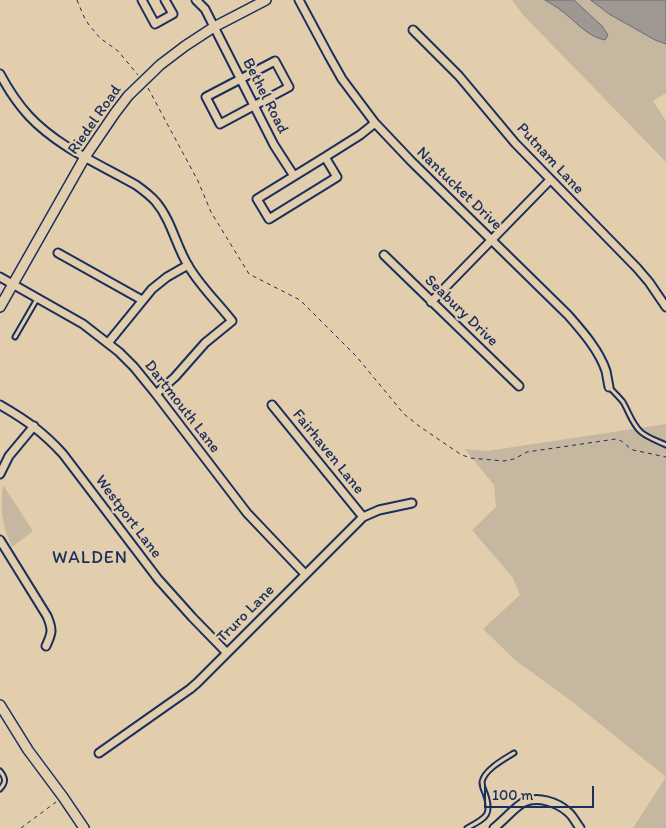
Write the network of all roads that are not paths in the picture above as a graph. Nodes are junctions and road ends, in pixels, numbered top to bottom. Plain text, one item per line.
1 (142, 0) edge
2 (166, 0) edge
3 (196, 0) edge
4 (266, 0) edge
5 (299, 0) edge
6 (214, 27) junction
7 (414, 30) dead end
8 (0, 74) edge
9 (241, 79) junction
10 (254, 106) junction
11 (375, 123) junction
12 (85, 157) junction
13 (325, 157) junction
14 (294, 176) junction
15 (550, 180) junction
16 (491, 240) junction
17 (58, 253) dead end
18 (384, 256) dead end
19 (188, 265) junction
20 (0, 277) edge
21 (13, 284) junction
22 (38, 298) junction
23 (142, 300) junction
24 (432, 302) junction
25 (0, 306) edge
26 (666, 307) edge
27 (15, 337) dead end
28 (108, 343) junction
29 (518, 386) dead end
30 (609, 387) joint
31 (156, 394) junction
32 (0, 405) edge
33 (272, 405) dead end
34 (34, 426) junction
35 (666, 445) edge
36 (0, 474) edge
37 (412, 503) dead end
38 (363, 517) junction
39 (0, 540) edge
40 (305, 574) junction
41 (46, 646) dead end
42 (227, 653) junction
43 (0, 705) edge
44 (99, 753) dead end
45 (514, 753) dead end
46 (0, 771) edge
47 (0, 789) edge
48 (84, 828) edge
49 (467, 828) edge
50 (494, 828) edge
51 (580, 828) edge

1 - 2 street
3 - 6 street, Bethel Road
4 - 6 street, Riedel Road
5 - 11 street, Nantucket Drive
6 - 9 street, Bethel Road
6 - 12 street, Riedel Road
7 - 15 street, Putnam Lane
8 - 12 street
9 - 10 street, Bethel Road
9 - 10 street
9 - 10 street
10 - 14 street, Bethel Road
11 - 13 street
11 - 16 street, Nantucket Drive
12 - 19 street
12 - 21 street, Riedel Road
13 - 14 street
13 - 14 street
15 - 16 street
15 - 26 street, Putnam Lane
16 - 24 street
16 - 30 street, Nantucket Drive
17 - 23 street
18 - 24 street, Seabury Drive
19 - 23 street
19 - 31 street
20 - 21 street, Dartmouth Lane
21 - 22 street, Dartmouth Lane
21 - 25 street, Riedel Road
22 - 27 lane
22 - 28 street, Dartmouth Lane
23 - 28 street
24 - 29 street, Seabury Drive
28 - 31 street, Dartmouth Lane
30 - 35 lane
31 - 40 street, Dartmouth Lane
32 - 34 street, Westport Lane
33 - 38 street, Fairhaven Lane
34 - 36 street
34 - 42 street, Westport Lane
37 - 38 street, Truro Lane
38 - 40 street, Truro Lane
39 - 41 street
40 - 42 street, Truro Lane
42 - 44 street, Truro Lane
43 - 48 street
45 - 49 lane
46 - 47 lane
50 - 51 street

